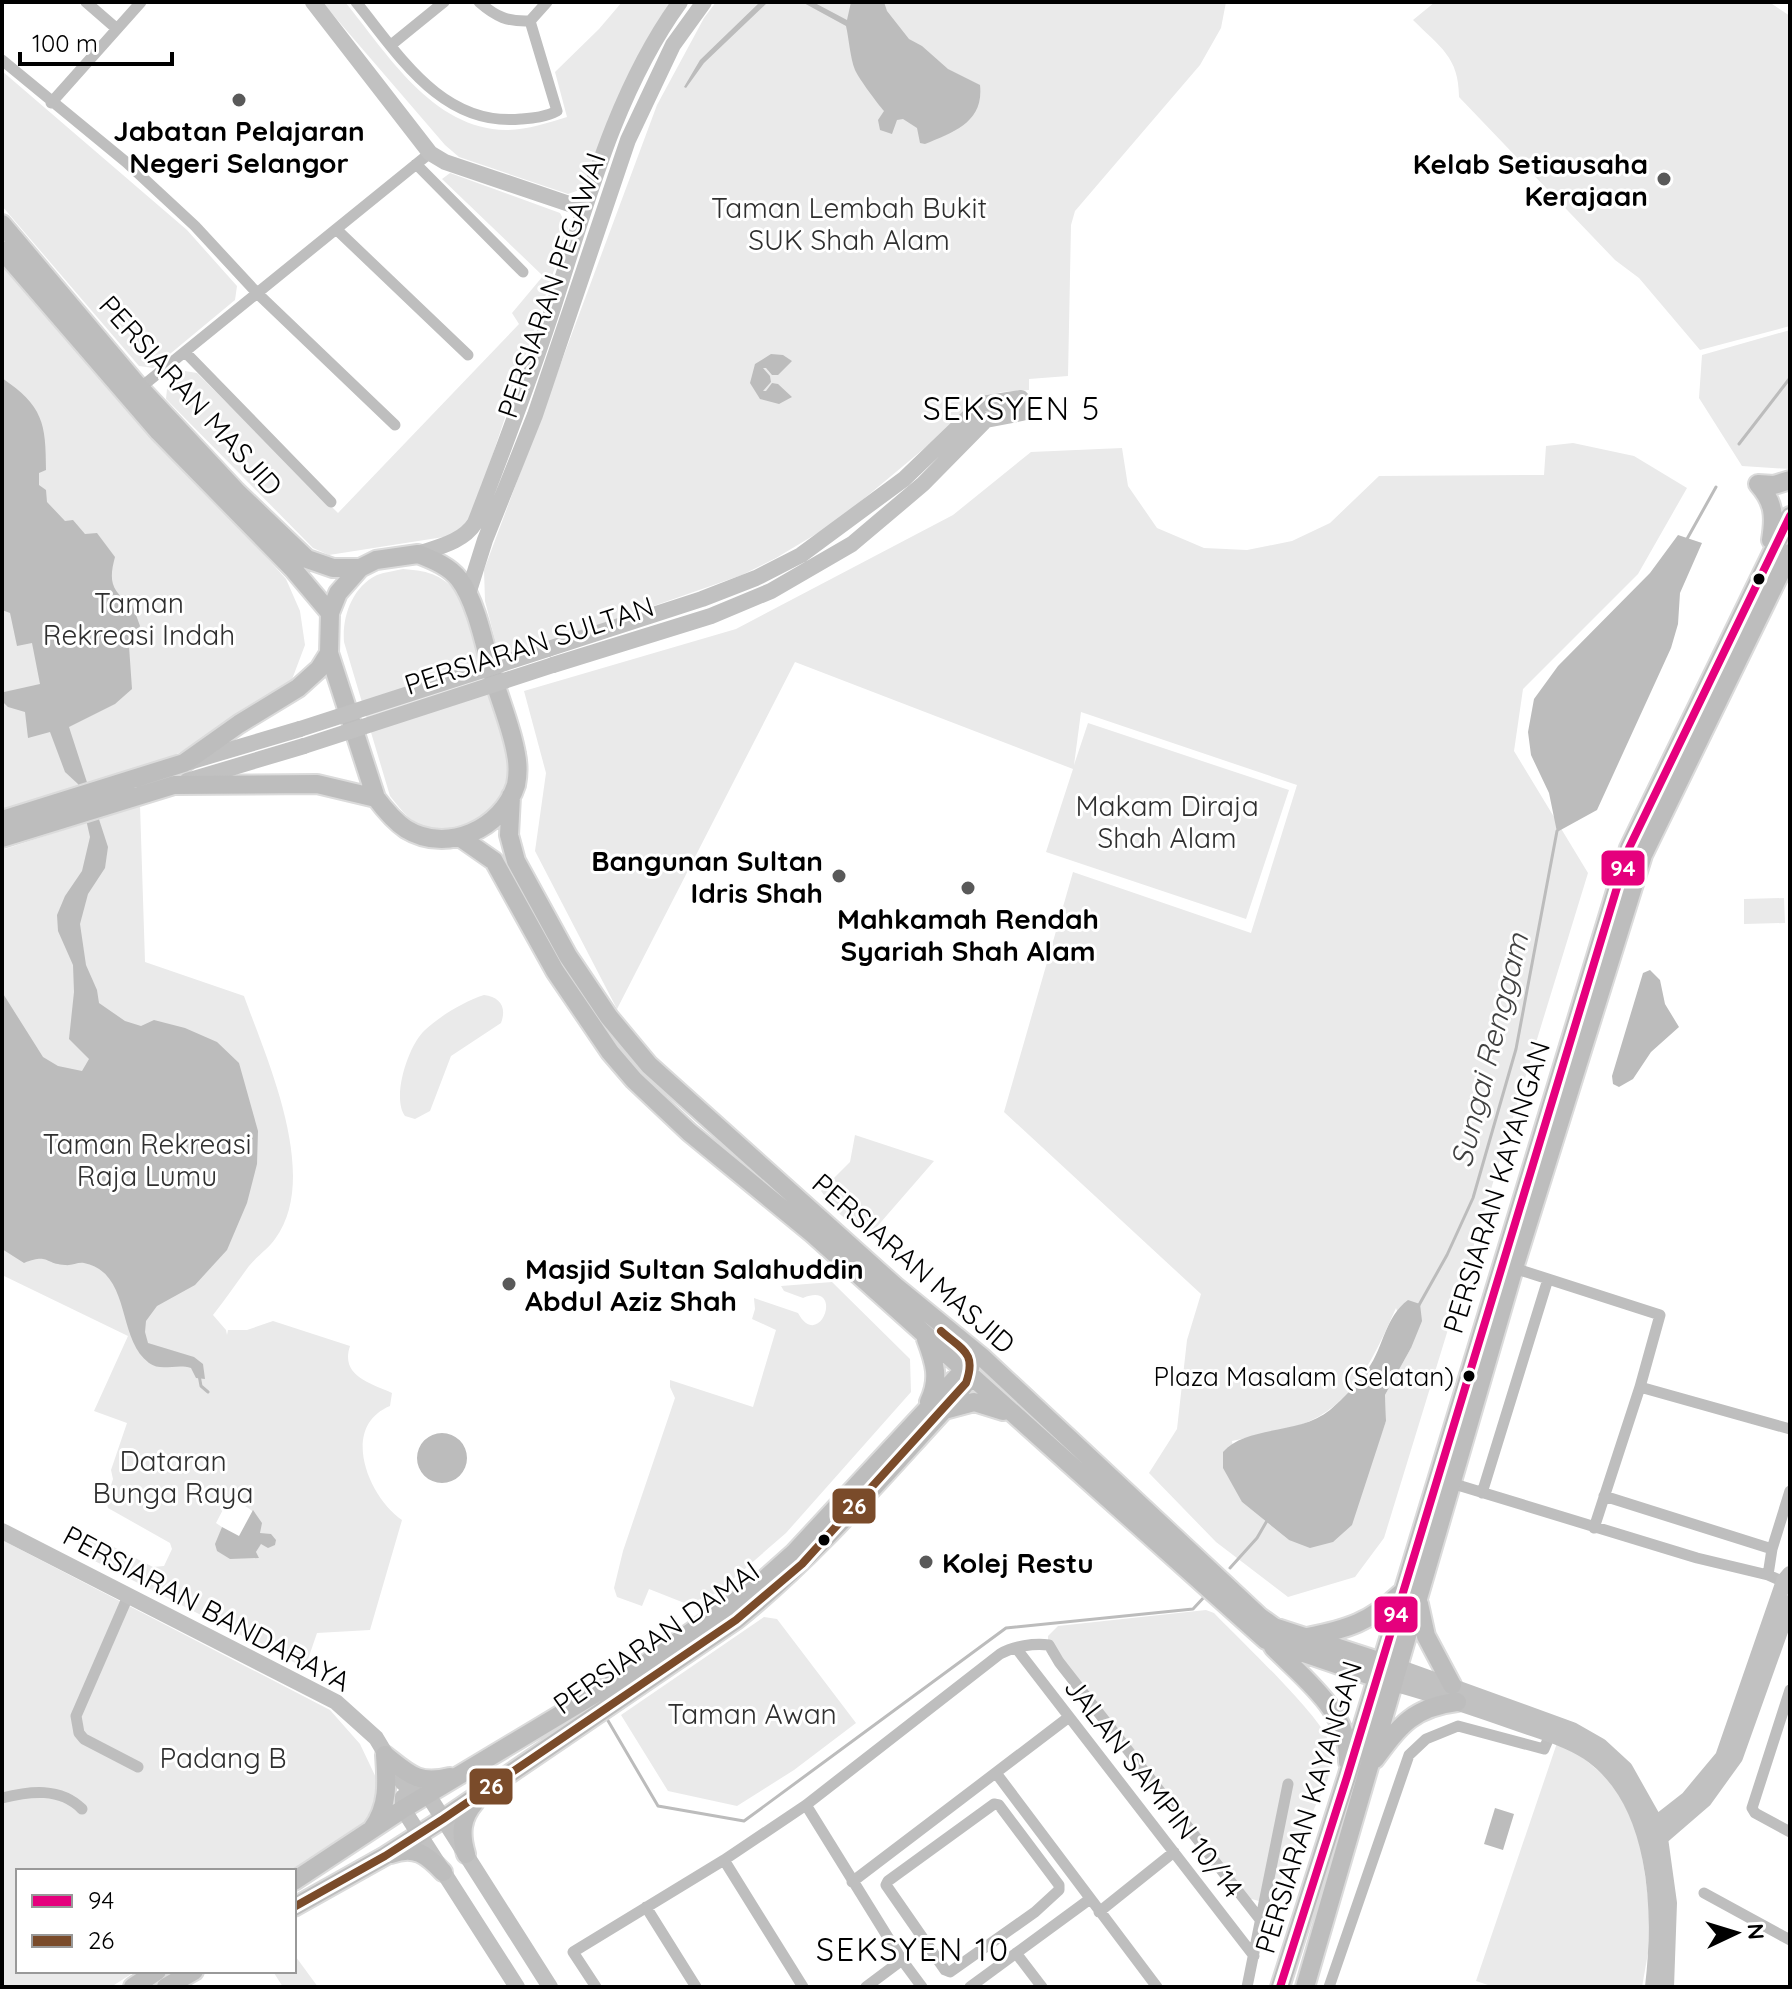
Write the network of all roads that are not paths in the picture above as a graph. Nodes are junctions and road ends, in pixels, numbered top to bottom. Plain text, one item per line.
1 (86, 2) edge
2 (141, 2) edge
3 (313, 2) edge
4 (356, 2) edge
5 (444, 2) edge
6 (479, 2) edge
7 (547, 2) edge
8 (680, 2) edge
9 (704, 2) edge
10 (530, 21) junction
11 (117, 29) junction
12 (391, 45) junction
13 (2, 60) edge
14 (51, 103) junction
15 (430, 153) junction
16 (416, 164) junction
17 (584, 209) junction
18 (2, 224) edge
19 (336, 229) junction
20 (2, 250) edge
21 (523, 272) dead end
22 (257, 293) junction
23 (186, 353) junction
24 (468, 355) dead end
25 (140, 388) junction
26 (1022, 405) dead end
27 (395, 425) dead end
28 (1790, 480) edge
29 (331, 502) dead end
30 (1790, 516) edge
31 (418, 554) junction
32 (1783, 559) edge
33 (360, 568) junction
34 (468, 594) junction
35 (330, 613) junction
36 (329, 653) junction
37 (550, 657) junction
38 (184, 763) junction
39 (174, 785) junction
40 (129, 789) junction
41 (511, 796) junction
42 (376, 798) junction
43 (2, 820) edge
44 (2, 838) edge
45 (461, 838) junction
46 (1514, 1268) junction
47 (1548, 1279) junction
48 (895, 1286) junction
49 (925, 1337) junction
50 (969, 1373) junction
51 (1640, 1387) junction
52 (1031, 1405) junction
53 (935, 1409) junction
54 (1011, 1414) junction
55 (1790, 1429) edge
56 (1451, 1483) junction
57 (1790, 1491) edge
58 (1482, 1493) junction
59 (1604, 1496) junction
60 (1594, 1528) junction
61 (2, 1531) edge
62 (1772, 1549) junction
63 (1783, 1578) edge
64 (763, 1590) junction
65 (129, 1594) junction
66 (1410, 1595) junction
67 (1790, 1603) edge
68 (1304, 1637) junction
69 (1266, 1640) junction
70 (1016, 1648) junction
71 (1388, 1673) junction
72 (1790, 1690) edge
73 (1455, 1693) junction
74 (1069, 1717) junction
75 (1552, 1729) junction
76 (385, 1755) junction
77 (138, 1767) dead end
78 (996, 1773) junction
79 (463, 1774) junction
80 (1356, 1775) junction
81 (403, 1783) junction
82 (1288, 1784) dead end
83 (484, 1791) junction
84 (428, 1795) junction
85 (2, 1798) edge
86 (806, 1805) junction
87 (82, 1809) dead end
88 (403, 1809) junction
89 (942, 1814) junction
90 (443, 1819) junction
91 (371, 1830) junction
92 (955, 1832) junction
93 (1790, 1832) edge
94 (419, 1833) junction
95 (1651, 1833) junction
96 (907, 1840) junction
97 (1174, 1852) junction
98 (466, 1854) junction
99 (385, 1856) junction
100 (920, 1857) junction
101 (724, 1860) junction
102 (443, 1872) junction
103 (296, 1880) edge
104 (852, 1882) junction
105 (1704, 1893) dead end
106 (1090, 1899) junction
107 (296, 1906) edge
108 (646, 1907) junction
109 (1035, 1912) junction
110 (1099, 1912) junction
111 (1259, 1918) junction
112 (1048, 1930) junction
113 (1790, 1940) edge
114 (982, 1950) junction
115 (1016, 1953) junction
116 (1254, 1956) junction
117 (902, 1960) junction
118 (995, 1968) junction
119 (154, 1973) edge
120 (190, 1973) edge
121 (133, 1987) edge
122 (166, 1987) edge
123 (517, 1987) edge
124 (550, 1987) edge
125 (596, 1987) edge
126 (696, 1987) edge
127 (803, 1987) edge
128 (866, 1987) edge
129 (922, 1987) edge
130 (970, 1987) edge
131 (1042, 1987) edge
132 (1157, 1987) edge
133 (1247, 1987) edge
134 (1280, 1987) edge
135 (1305, 1987) edge
136 (1329, 1987) edge
137 (1653, 1987) edge
138 (1666, 1987) edge

1 - 11 street
2 - 11 street
3 - 15 street
4 - 12 street
5 - 12 street
6 - 10 street
7 - 10 street
8 - 17 street, PERSIARAN PEGAWAI
9 - 34 street, PERSIARAN PEGAWAI
10 - 12 street
11 - 14 street
13 - 14 street
14 - 22 street
15 - 16 street
15 - 17 street
16 - 19 street
16 - 21 street
17 - 31 street, PERSIARAN PEGAWAI
18 - 25 main road, PERSIARAN MASJID
19 - 22 street
19 - 24 street
20 - 35 main road, PERSIARAN MASJID
22 - 23 street
22 - 27 street
23 - 25 street
23 - 29 street
25 - 33 main road, PERSIARAN MASJID
26 - 37 street, PERSIARAN SULTAN
28 - 32 main road
30 - 32 main road, PERSIARAN KAYANGAN
31 - 33 main road
31 - 34 main road
32 - 46 main road, PERSIARAN KAYANGAN
32 - 66 main road, PERSIARAN KAYANGAN
33 - 35 main road
34 - 41 main road, PERSIARAN MASJID
35 - 36 main road
36 - 38 main road
36 - 42 main road
37 - 38 street, PERSIARAN SULTAN, bridge
37 - 39 street, PERSIARAN SULTAN, bridge
38 - 40 main road, PERSIARAN SULTAN
39 - 40 main road, PERSIARAN SULTAN
39 - 42 main road
40 - 43 main road, PERSIARAN SULTAN
40 - 44 main road, PERSIARAN SULTAN
41 - 45 main road
41 - 48 main road, PERSIARAN MASJID
42 - 45 main road
45 - 49 main road, PERSIARAN MASJID
46 - 47 street
46 - 56 main road, PERSIARAN KAYANGAN
47 - 51 street
47 - 58 street
48 - 50 main road
48 - 52 main road, PERSIARAN MASJID
49 - 50 main road, PERSIARAN MASJID
49 - 53 main road
50 - 52 main road
50 - 53 main road, PERSIARAN DAMAI
50 - 54 main road, PERSIARAN MASJID
51 - 55 street
51 - 59 street
52 - 68 main road, PERSIARAN MASJID
53 - 54 main road
53 - 64 main road, PERSIARAN DAMAI
54 - 69 main road, PERSIARAN MASJID
56 - 58 street
56 - 66 main road, PERSIARAN KAYANGAN
57 - 62 street
58 - 60 street
59 - 60 street
59 - 62 street
60 - 63 street
61 - 65 street, PERSIARAN BANDARAYA
62 - 63 street
63 - 95 street
64 - 79 main road, PERSIARAN DAMAI
64 - 83 main road, PERSIARAN DAMAI
65 - 76 street, PERSIARAN BANDARAYA
65 - 77 street
66 - 68 main road
66 - 71 main road, PERSIARAN KAYANGAN
66 - 73 main road
67 - 95 street
68 - 71 main road, PERSIARAN MASJID
69 - 71 main road, PERSIARAN MASJID
69 - 80 main road
70 - 74 street, JALAN SAMPIN 10/14
70 - 86 street
70 - 111 street
71 - 73 street
71 - 80 main road, PERSIARAN KAYANGAN
72 - 93 street
73 - 75 street
73 - 80 main road
74 - 78 street
74 - 97 street, JALAN SAMPIN 10/14
75 - 95 street
75 - 136 street
76 - 79 main road
76 - 81 street, PERSIARAN BANDARAYA
76 - 91 main road
78 - 89 street
78 - 106 street
79 - 84 main road, PERSIARAN DAMAI
80 - 134 main road, PERSIARAN KAYANGAN
80 - 135 main road, PERSIARAN KAYANGAN
81 - 84 street
81 - 88 street
82 - 111 street
83 - 90 main road, PERSIARAN DAMAI
83 - 98 main road
84 - 88 main road, PERSIARAN DAMAI
84 - 90 street
85 - 87 street
86 - 101 street
86 - 104 street
88 - 91 main road, PERSIARAN DAMAI
88 - 94 street
89 - 92 street
89 - 96 street
90 - 94 main road, PERSIARAN DAMAI
90 - 98 street
91 - 103 main road, PERSIARAN DAMAI
92 - 100 street
92 - 109 street
94 - 99 main road, PERSIARAN DAMAI
94 - 102 street
95 - 137 street
95 - 138 street
96 - 100 street
96 - 104 street
97 - 110 street
97 - 116 street, JALAN SAMPIN 10/14
98 - 124 street
99 - 102 main road
99 - 107 main road, PERSIARAN DAMAI
100 - 114 street
101 - 108 street
101 - 127 street
102 - 123 street
104 - 117 street
105 - 113 street
106 - 110 street
106 - 112 street
108 - 125 street
108 - 126 street
109 - 112 street
109 - 114 street
110 - 132 street
111 - 116 street
112 - 115 street
114 - 118 street
115 - 118 street
115 - 131 street
116 - 133 street
117 - 128 street
117 - 129 street
118 - 130 street
119 - 121 main road
120 - 122 main road

